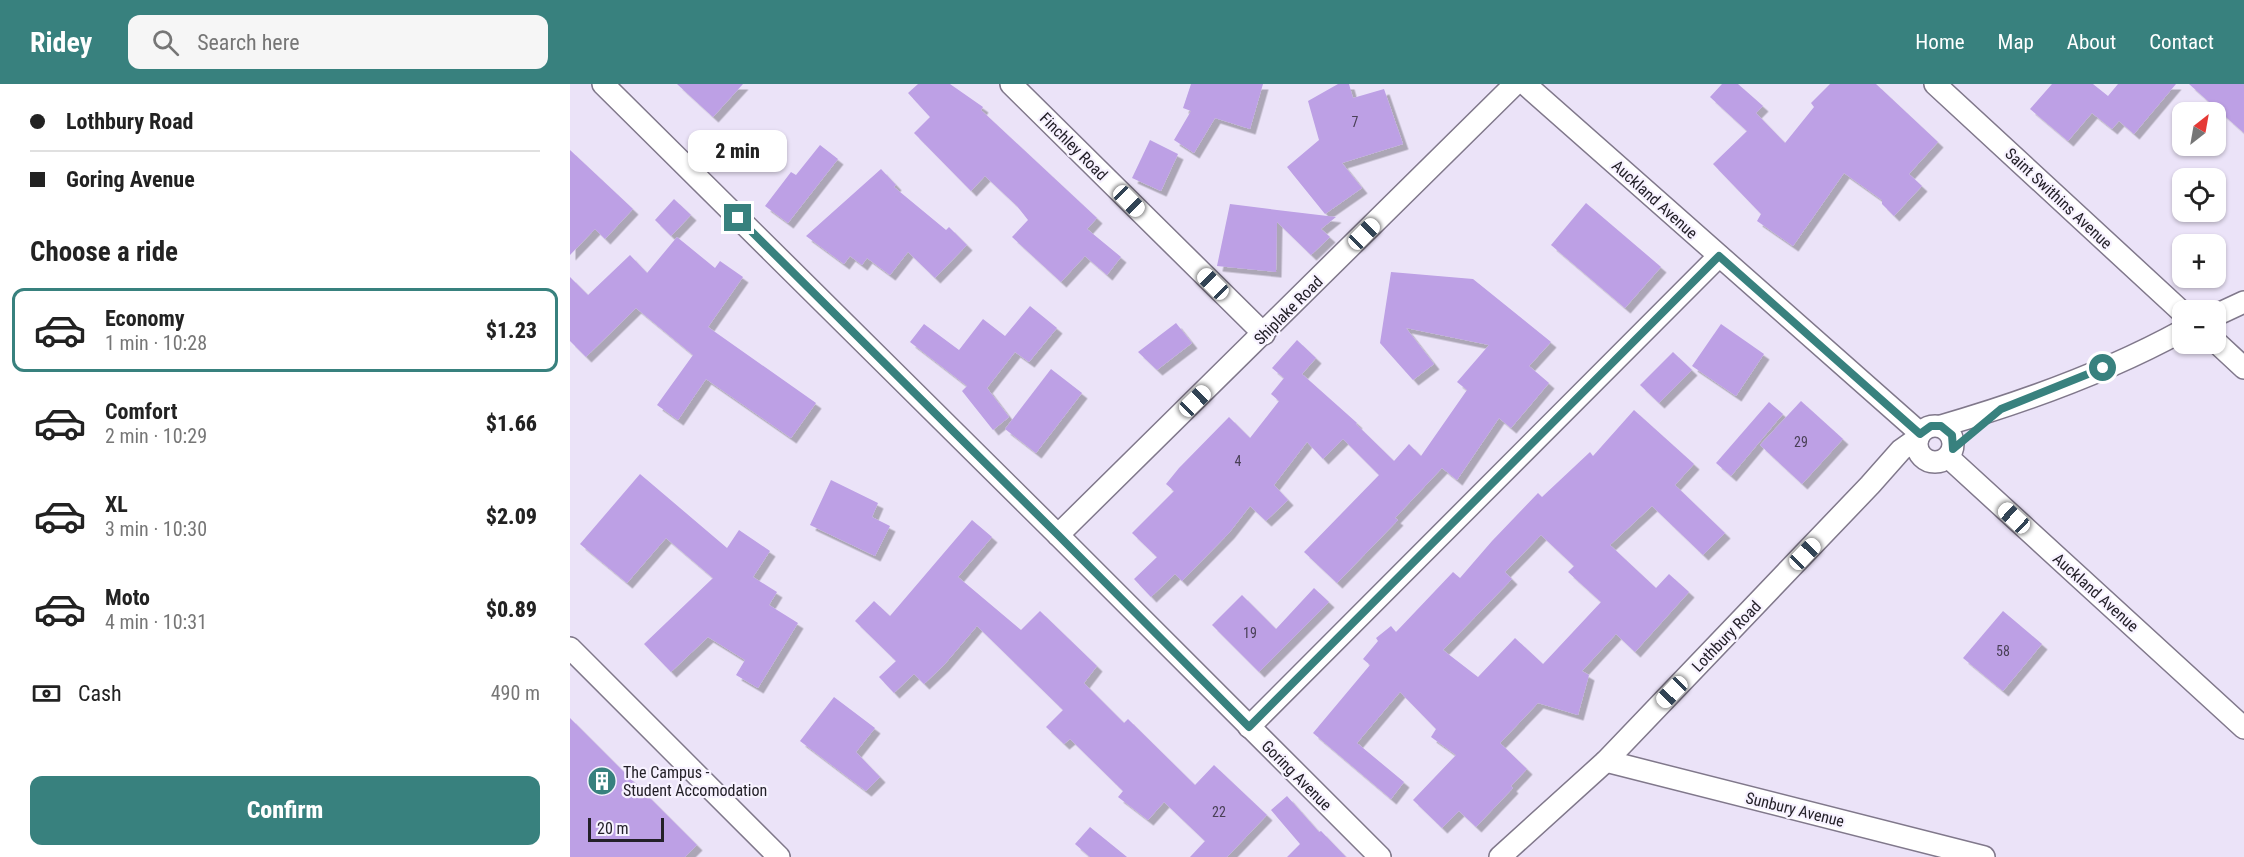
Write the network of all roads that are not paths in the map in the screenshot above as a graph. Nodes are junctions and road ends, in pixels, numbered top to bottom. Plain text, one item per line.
1 (603, 84) edge
2 (1011, 84) edge
3 (1515, 84) edge
4 (1525, 84) edge
5 (1935, 84) edge
6 (1719, 256) junction
7 (2244, 302) edge
8 (2172, 303) edge
9 (2226, 310) edge
10 (1264, 334) junction
11 (2172, 336) edge
12 (2226, 351) edge
13 (2244, 368) edge
14 (2001, 409) junction
15 (1941, 426) junction
16 (1919, 442) junction
17 (1950, 453) junction
18 (1058, 535) junction
19 (570, 648) edge
20 (1249, 727) junction
21 (2244, 728) edge
22 (1606, 761) junction
23 (779, 857) edge
24 (1380, 857) edge
25 (1500, 857) edge
26 (1984, 857) edge

1 - 18 street, Goring Avenue
2 - 10 street, Finchley Road
3 - 10 street, Shiplake Road
4 - 6 street, Auckland Avenue
5 - 8 street, Saint Swithins Avenue
6 - 16 street, Auckland Avenue
6 - 20 street
7 - 9 street
10 - 18 street, Shiplake Road
11 - 14 street
12 - 13 street
14 - 15 street
14 - 17 street
15 - 16 street
15 - 17 street
16 - 17 street
16 - 22 street, Lothbury Road
17 - 21 street, Auckland Avenue
18 - 20 street, Goring Avenue
19 - 23 street
20 - 24 street, Goring Avenue
22 - 25 street, Lothbury Road
22 - 26 street, Sunbury Avenue

